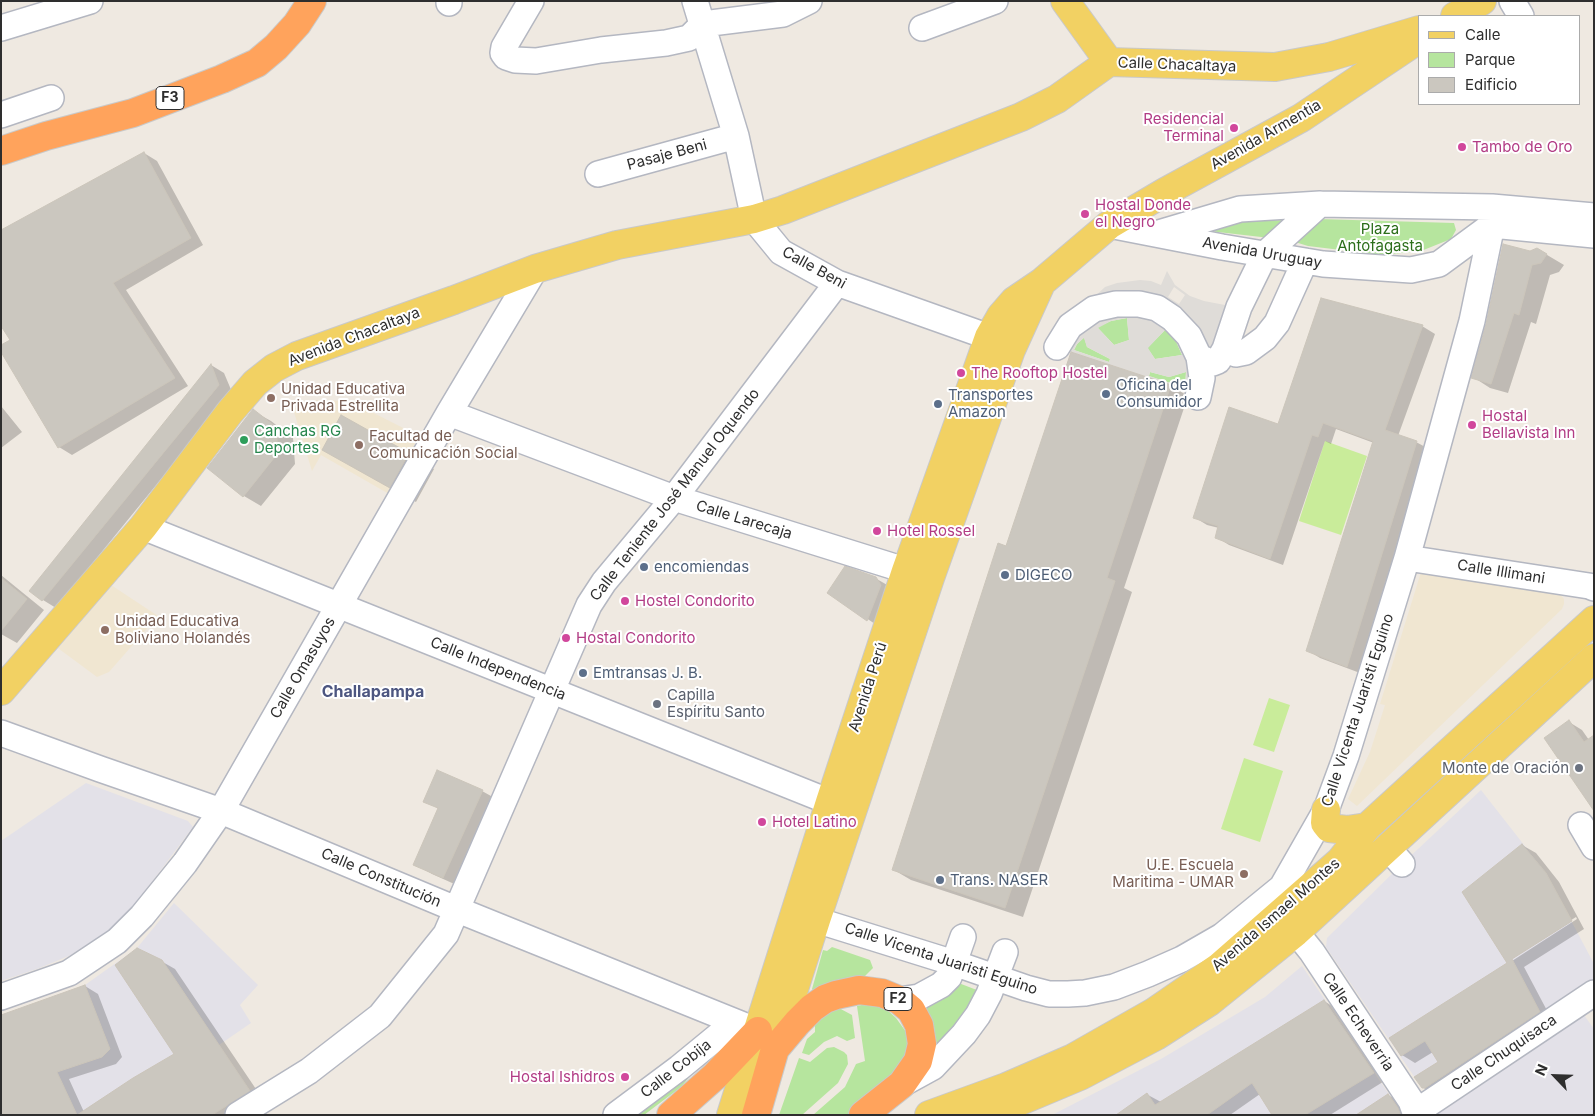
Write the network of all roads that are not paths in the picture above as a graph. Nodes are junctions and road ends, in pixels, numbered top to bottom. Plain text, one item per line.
1 (90, 1) edge
2 (312, 1) edge
3 (531, 1) edge
4 (809, 1) edge
5 (995, 1) edge
6 (1065, 1) edge
7 (1482, 1) edge
8 (1512, 1) edge
9 (699, 12) edge
10 (1457, 15) edge
11 (1520, 15) edge
12 (1, 28) edge
13 (922, 28) dead end
14 (1418, 30) edge
15 (1418, 40) edge
16 (1109, 62) junction
17 (51, 98) dead end
18 (1, 115) edge
19 (736, 136) junction
20 (1, 151) edge
21 (598, 174) dead end
22 (1320, 204) junction
23 (1492, 216) junction
24 (1594, 216) edge
25 (754, 219) junction
26 (1109, 225) junction
27 (1157, 233) junction
28 (1594, 235) edge
29 (1265, 254) junction
30 (1304, 261) junction
31 (535, 269) junction
32 (837, 283) junction
33 (1000, 343) junction
34 (1057, 347) dead end
35 (1226, 349) junction
36 (1199, 357) junction
37 (1198, 397) dead end
38 (449, 413) junction
39 (674, 498) junction
40 (143, 527) junction
41 (1407, 558) junction
42 (918, 574) junction
43 (1594, 588) edge
44 (339, 604) junction
45 (1594, 620) edge
46 (1594, 658) edge
47 (1, 691) edge
48 (553, 691) junction
49 (1, 733) edge
50 (841, 806) junction
51 (1326, 810) junction
52 (221, 811) junction
53 (1581, 824) dead end
54 (1367, 827) junction
55 (1594, 847) edge
56 (1394, 856) junction
57 (1282, 887) junction
58 (458, 910) junction
59 (805, 917) junction
60 (1296, 932) junction
61 (963, 937) dead end
62 (1005, 952) dead end
63 (954, 963) junction
64 (995, 978) junction
65 (1594, 993) edge
66 (1, 997) edge
67 (899, 1000) junction
68 (756, 1034) junction
69 (902, 1084) junction
70 (238, 1115) edge
71 (616, 1115) edge
72 (671, 1115) edge
73 (731, 1115) edge
74 (756, 1115) edge
75 (863, 1115) edge
76 (929, 1115) edge
77 (987, 1115) edge
78 (1416, 1115) edge

1 - 12 street
2 - 20 highway, F3
3 - 9 street
4 - 9 street
5 - 13 street
6 - 16 main road
7 - 10 main road
8 - 11 street
9 - 19 street, Calle Beni
14 - 16 main road, Calle Chacaltaya
15 - 26 main road, Avenida Armentia
16 - 25 main road, Calle Chacaltaya
17 - 18 street
19 - 21 street, Pasaje Beni
19 - 25 street, Calle Beni
22 - 23 street, Avenida Uruguay
22 - 27 street, Avenida Uruguay
22 - 29 street
23 - 24 street, Avenida Uruguay
23 - 28 street, Avenida Uruguay
23 - 30 street, Avenida Uruguay
23 - 41 street, Calle Vicenta Juaristi Eguino
25 - 31 main road, Avenida Chacaltaya
25 - 32 street, Calle Beni
26 - 27 street, Avenida Uruguay
26 - 33 main road, Avenida Perú
27 - 29 street, Avenida Uruguay
29 - 30 street, Avenida Uruguay
29 - 35 street
30 - 35 street
31 - 38 street, Calle Omasuyos
31 - 40 main road, Avenida Chacaltaya
32 - 33 street, Calle Beni
32 - 39 street, Calle Teniente José Manuel Oquendo
33 - 42 main road, Avenida Perú
34 - 36 street
35 - 36 street
36 - 37 street
38 - 39 street, Calle Larecaja
38 - 44 street, Calle Omasuyos
39 - 42 street, Calle Larecaja
39 - 48 street, Calle Teniente José Manuel Oquendo
40 - 44 street, Calle Independencia
40 - 47 main road, Avenida Chacaltaya
41 - 43 street, Calle Illimani
41 - 51 street, Calle Vicenta Juaristi Eguino
42 - 50 main road, Avenida Perú
44 - 48 street, Calle Independencia
44 - 52 street, Calle Omasuyos
45 - 54 main road, Avenida Ismael Montes
46 - 56 main road, Avenida Ismael Montes
48 - 50 street, Calle Independencia
48 - 58 street, Calle Teniente José Manuel Oquendo
49 - 52 street, Calle Constitución
50 - 59 main road, Avenida Perú
51 - 54 main road
51 - 57 street, Calle Vicenta Juaristi Eguino
52 - 58 street, Calle Constitución
52 - 66 street, Calle Omasuyos
53 - 55 street
54 - 56 main road
54 - 57 main road
54 - 76 main road, Avenida Ismael Montes
56 - 60 main road, Avenida Ismael Montes
57 - 64 street, Calle Vicenta Juaristi Eguino
58 - 68 street, Calle Constitución
58 - 70 street, Calle Teniente José Manuel Oquendo
59 - 63 street, Calle Vicenta Juaristi Eguino
59 - 68 main road, Avenida Perú
60 - 77 main road, Avenida Ismael Montes
60 - 78 street, Calle Echeverria
61 - 63 street
62 - 64 street
63 - 64 street, Calle Vicenta Juaristi Eguino
63 - 67 street
64 - 69 street
65 - 78 street, Calle Chuquisaca
67 - 68 highway, F2
67 - 69 highway, F2
68 - 71 street, Calle Cobija
68 - 72 highway
68 - 73 main road, Avenida Perú
68 - 74 highway, Avenida Perú
69 - 75 highway, F2

